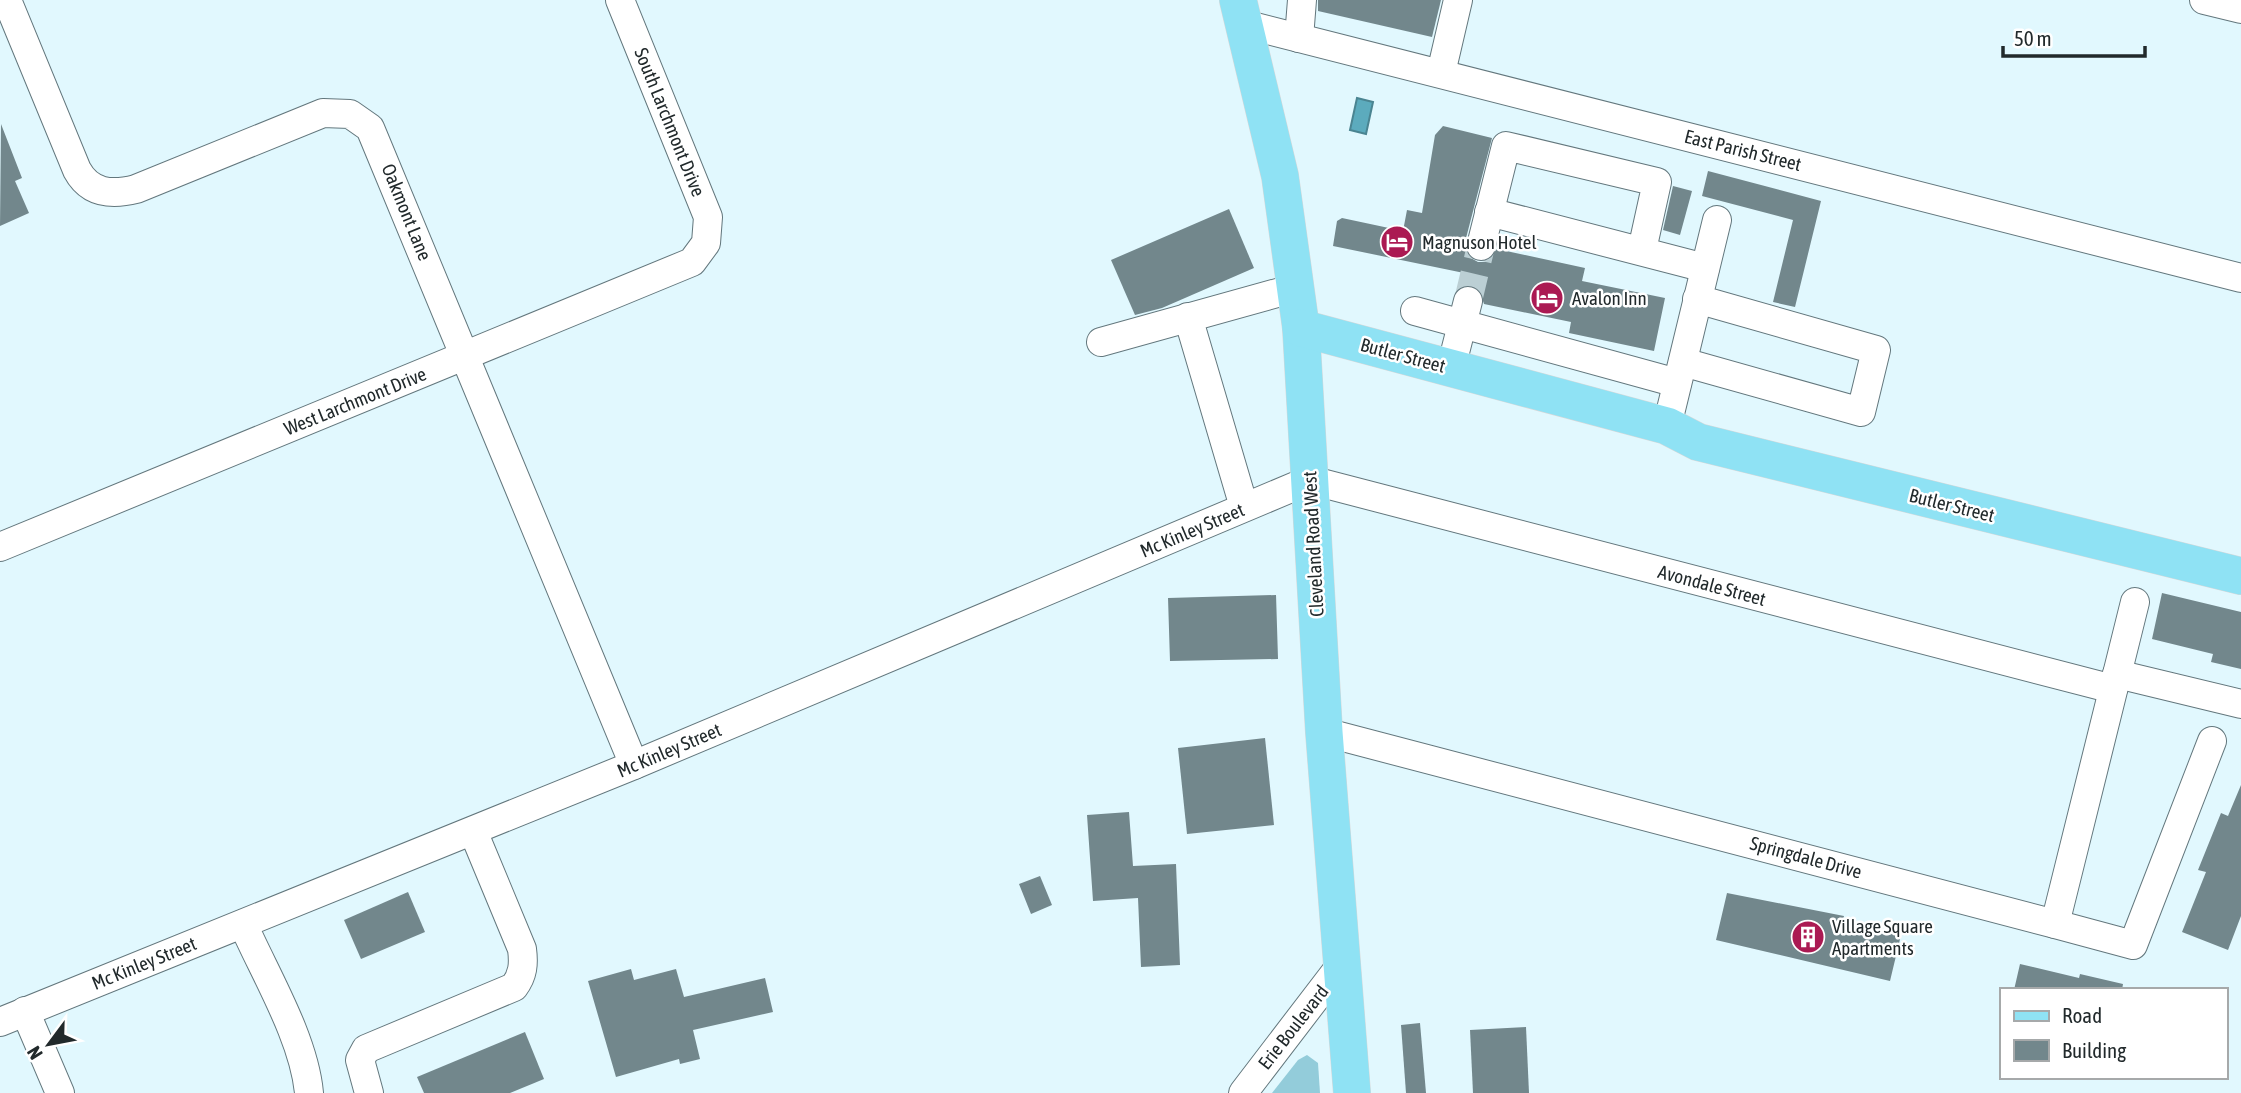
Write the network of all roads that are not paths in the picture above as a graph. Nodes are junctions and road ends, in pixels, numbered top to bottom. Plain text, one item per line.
1 (7, 0) edge
2 (1302, 0) edge
3 (1458, 0) edge
4 (2204, 0) edge
5 (625, 2) edge
6 (2241, 9) edge
7 (1241, 12) edge
8 (1299, 38) junction
9 (1441, 73) junction
10 (1489, 212) junction
11 (1717, 220) dead end
12 (1481, 246) tunnel mouth
13 (705, 247) joint
14 (1642, 250) junction
15 (1705, 268) junction
16 (2241, 278) edge
17 (1295, 288) junction
18 (1697, 299) junction
19 (1415, 311) dead end
20 (1465, 312) junction
21 (1188, 317) junction
22 (1301, 328) junction
23 (1101, 342) dead end
24 (466, 355) junction
25 (1451, 368) junction
26 (1680, 372) junction
27 (1667, 426) junction
28 (1310, 480) junction
29 (1244, 508) junction
30 (0, 547) edge
31 (2241, 554) edge
32 (2241, 576) edge
33 (2136, 602) dead end
34 (2115, 682) junction
35 (2241, 704) edge
36 (1324, 732) junction
37 (2212, 741) dead end
38 (634, 765) junction
39 (472, 831) junction
40 (2054, 923) junction
41 (243, 924) junction
42 (1344, 961) junction
43 (13, 1017) edge
44 (60, 1093) edge
45 (309, 1093) edge
46 (369, 1093) edge
47 (1243, 1093) edge
48 (1352, 1093) edge

1 - 24 street, Oakmont Lane
2 - 8 street
3 - 9 street
4 - 6 street
5 - 13 street, South Larchmont Drive
7 - 8 street, East Parish Street
7 - 17 main road, Cleveland Road West
8 - 9 street, East Parish Street
9 - 16 street, East Parish Street
10 - 12 street
10 - 14 street
10 - 14 street
11 - 15 street
13 - 24 street, West Larchmont Drive
14 - 15 street
15 - 18 street
17 - 21 street
17 - 22 main road, Cleveland Road West
18 - 26 street
18 - 26 street
19 - 20 street
20 - 25 street
20 - 26 street
21 - 23 street
21 - 29 street
22 - 25 main road, Butler Street
22 - 28 main road, Cleveland Road West
24 - 30 street, West Larchmont Drive
24 - 38 street, Oakmont Lane
25 - 27 main road, Butler Street
26 - 27 street
27 - 31 main road, Butler Street
27 - 32 main road, Butler Street
28 - 29 street, Mc Kinley Street
28 - 34 street, Avondale Street
28 - 36 main road, Cleveland Road West
29 - 38 street, Mc Kinley Street
33 - 34 street
34 - 35 street, Avondale Street
34 - 40 street
36 - 40 street, Springdale Drive
36 - 42 main road, Cleveland Road West
37 - 40 street, Springdale Drive
38 - 39 street, Mc Kinley Street
39 - 41 street, Mc Kinley Street
39 - 46 street
41 - 43 street, Mc Kinley Street
41 - 45 street
42 - 47 street, Erie Boulevard
42 - 48 main road, Cleveland Road West
43 - 44 street, Mc Kinley Street

